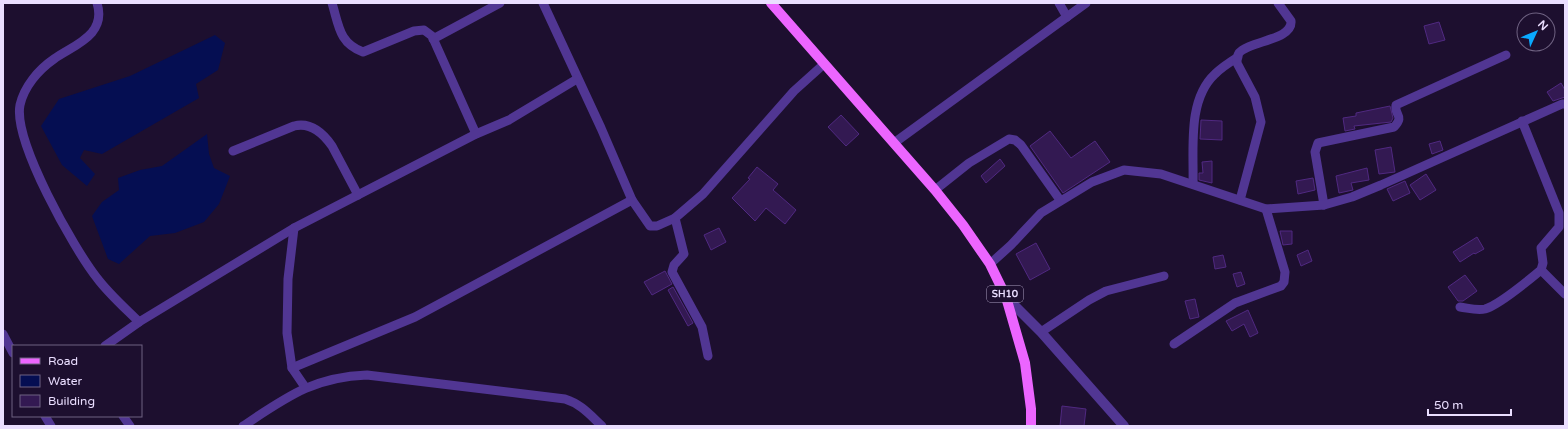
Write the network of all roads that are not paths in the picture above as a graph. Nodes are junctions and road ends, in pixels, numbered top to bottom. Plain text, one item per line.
1 (97, 3) edge
2 (332, 3) edge
3 (500, 3) edge
4 (543, 3) edge
5 (771, 3) edge
6 (1058, 3) edge
7 (1086, 3) edge
8 (1278, 3) edge
9 (1067, 17) junction
10 (433, 39) junction
11 (1506, 55) dead end
12 (1238, 57) junction
13 (824, 64) junction
14 (577, 79) junction
15 (1565, 104) edge
16 (1522, 121) junction
17 (476, 134) junction
18 (894, 143) junction
19 (233, 151) dead end
20 (1193, 184) junction
21 (932, 186) junction
22 (358, 195) junction
23 (632, 200) junction
24 (1060, 200) junction
25 (1240, 200) junction
26 (1324, 204) junction
27 (1266, 209) junction
28 (675, 218) junction
29 (1563, 223) edge
30 (294, 228) junction
31 (990, 264) junction
32 (1541, 270) junction
33 (1164, 276) dead end
34 (1565, 294) edge
35 (1006, 297) junction
36 (1460, 307) dead end
37 (139, 322) junction
38 (1041, 332) junction
39 (3, 334) edge
40 (1174, 344) dead end
41 (106, 345) edge
42 (12, 351) edge
43 (708, 356) dead end
44 (292, 368) junction
45 (305, 387) junction
46 (46, 417) edge
47 (124, 417) edge
48 (51, 426) edge
49 (130, 426) edge
50 (243, 426) edge
51 (602, 426) edge
52 (1031, 426) edge
53 (1124, 426) edge

1 - 37 street
2 - 10 street
3 - 10 street
4 - 14 street
5 - 13 main road, SH10
6 - 9 street
7 - 9 street
8 - 12 street
9 - 18 street
10 - 17 street
11 - 26 street
12 - 20 street
12 - 25 street
13 - 18 main road, SH10
13 - 28 street
14 - 17 street
14 - 23 street
15 - 16 street
16 - 26 street
16 - 29 street
17 - 22 street
18 - 21 main road, SH10
19 - 22 street
20 - 24 street
20 - 25 street
21 - 24 street
21 - 31 main road, SH10
22 - 30 street
23 - 28 street
23 - 44 street
24 - 31 street
25 - 27 street
26 - 27 street
27 - 40 street
28 - 43 street
29 - 32 street
30 - 37 street
30 - 44 street
31 - 35 main road, SH10
32 - 34 street
32 - 36 street
33 - 38 street
35 - 38 street
35 - 52 main road, SH10
37 - 41 street
38 - 53 street
39 - 42 street
44 - 45 street
45 - 50 street
45 - 51 street
46 - 48 street
47 - 49 street

